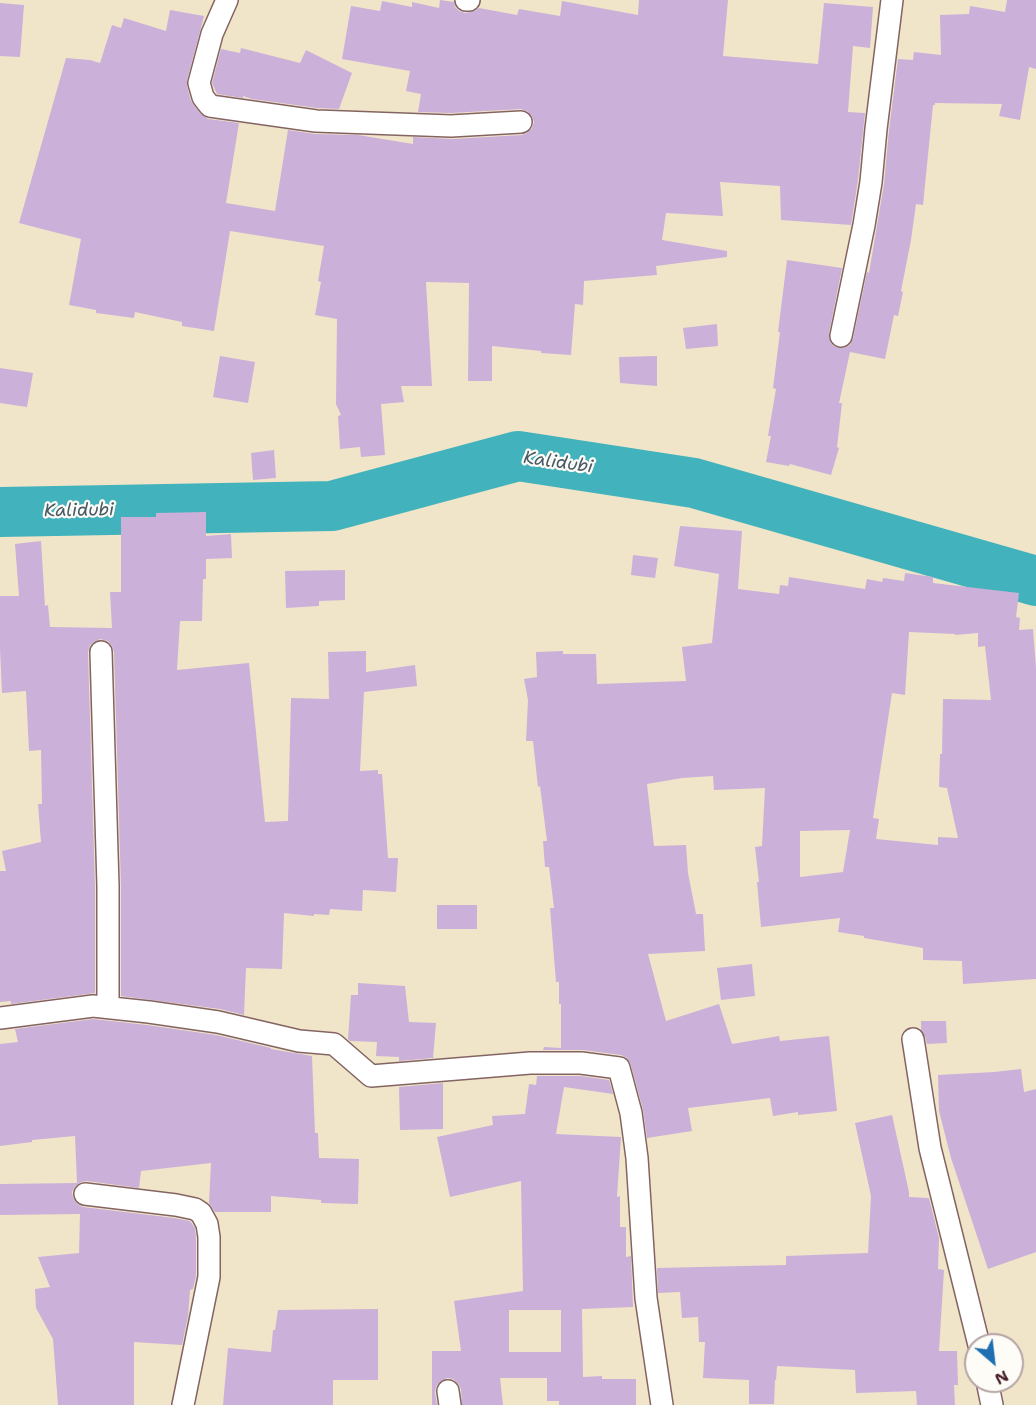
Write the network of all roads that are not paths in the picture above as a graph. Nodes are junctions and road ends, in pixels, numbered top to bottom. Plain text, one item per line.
1 (227, 0) edge
2 (892, 0) edge
3 (521, 122) dead end
4 (841, 336) dead end
5 (101, 652) dead end
6 (108, 1007) junction
7 (0, 1018) edge
8 (913, 1039) dead end
9 (85, 1194) dead end
10 (976, 1333) edge
11 (183, 1405) edge
12 (662, 1405) edge

1 - 3 street
2 - 4 street
5 - 6 street
6 - 7 street
6 - 12 street
8 - 10 street
9 - 11 street

